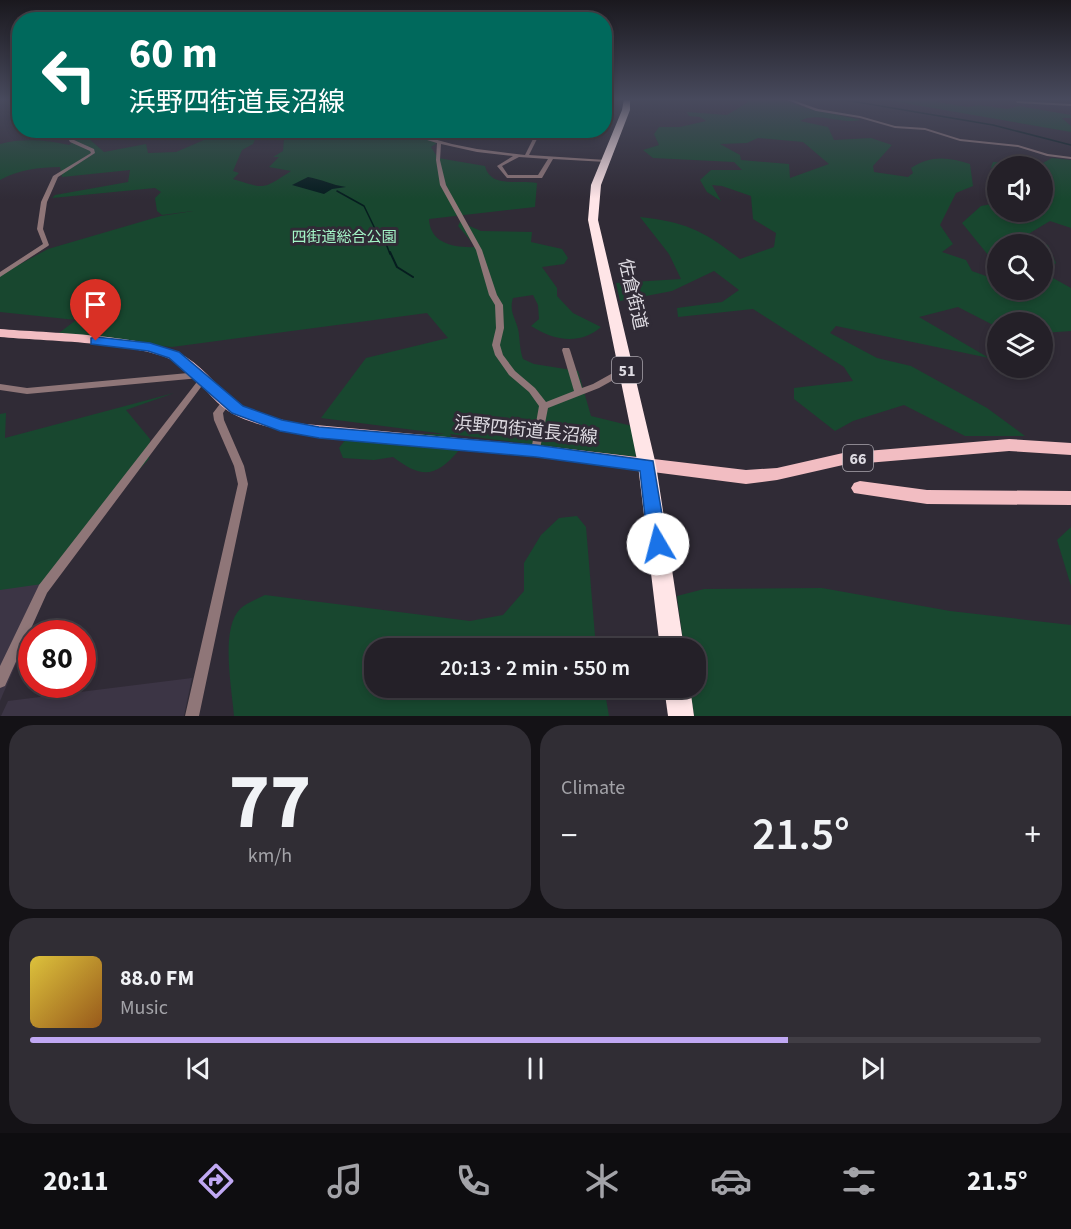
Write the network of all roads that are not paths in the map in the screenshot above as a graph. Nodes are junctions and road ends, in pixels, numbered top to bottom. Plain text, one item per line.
1 (618, 132) edge
2 (936, 132) edge
3 (67, 138) edge
4 (430, 138) edge
5 (535, 138) edge
6 (440, 142) junction
7 (524, 155) junction
8 (552, 157) junction
9 (1071, 158) edge
10 (606, 161) junction
11 (0, 274) edge
12 (0, 333) edge
13 (566, 350) dead end
14 (628, 373) junction
15 (201, 377) junction
16 (0, 387) edge
17 (579, 393) junction
18 (226, 402) junction
19 (544, 406) junction
20 (1071, 449) edge
21 (536, 451) junction
22 (647, 465) junction
23 (860, 488) dead end
24 (1071, 498) edge
25 (671, 638) edge
26 (0, 681) edge
27 (679, 698) edge
28 (192, 716) edge
29 (681, 716) edge

1 - 10 highway, 佐倉街道 / 51
2 - 9 street
3 - 11 street
4 - 6 street
5 - 7 street
6 - 7 street
6 - 19 street
7 - 8 street
7 - 8 street
8 - 10 street
10 - 14 highway, 佐倉街道 / 51
12 - 15 main road, 浜野四街道長沼線 / 66
13 - 17 street
14 - 17 street
14 - 22 highway, 佐倉街道 / 51
15 - 16 street
15 - 18 main road, 浜野四街道長沼線 / 66
15 - 26 street
17 - 19 street
18 - 21 main road, 浜野四街道長沼線 / 66
18 - 28 street
19 - 21 street
20 - 22 main road, 浜野四街道長沼線 / 66
21 - 22 main road, 浜野四街道長沼線 / 66
22 - 25 highway, 佐倉街道 / 51
23 - 24 main road, 66
27 - 29 highway

